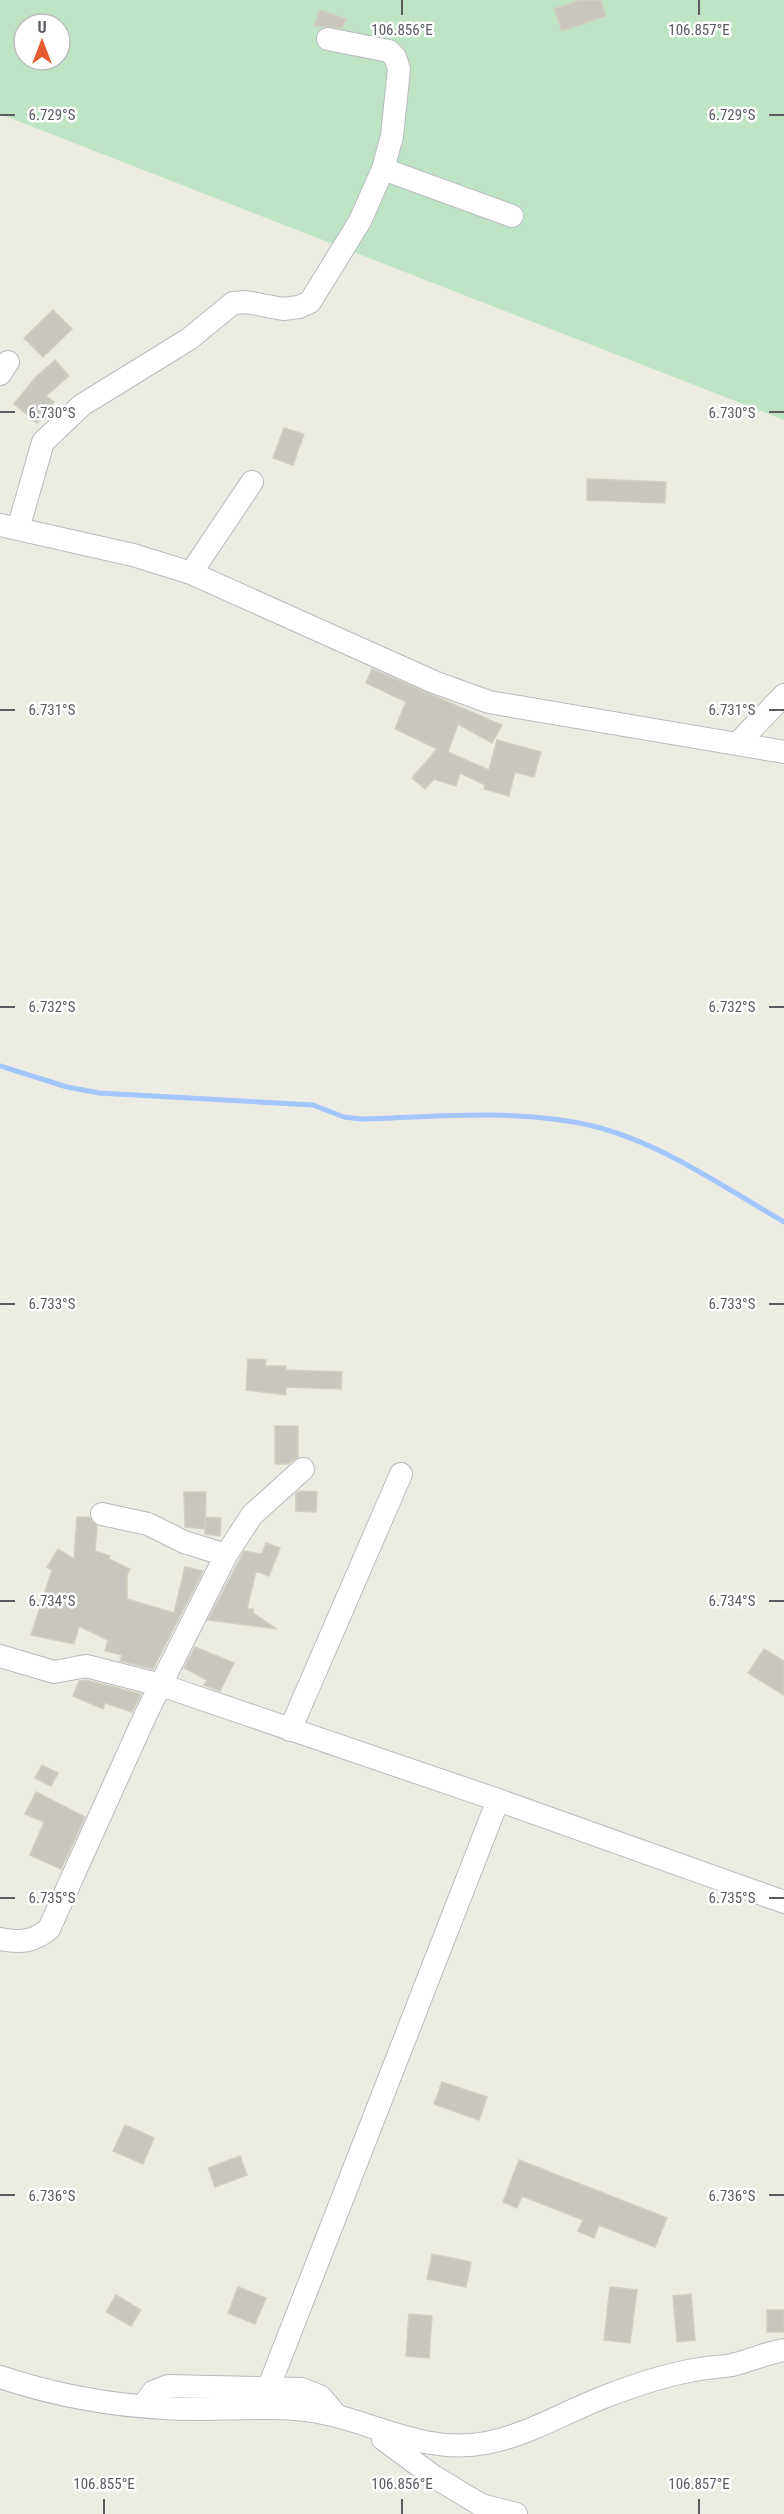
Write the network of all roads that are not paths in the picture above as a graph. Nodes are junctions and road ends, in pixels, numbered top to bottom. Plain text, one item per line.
1 (328, 39) dead end
2 (383, 169) junction
3 (512, 216) dead end
4 (252, 482) dead end
5 (9, 527) edge
6 (191, 573) junction
7 (784, 696) edge
8 (739, 742) junction
9 (784, 752) edge
10 (303, 1468) dead end
11 (401, 1474) dead end
12 (102, 1514) dead end
13 (226, 1555) junction
14 (0, 1656) edge
15 (161, 1685) junction
16 (290, 1730) junction
17 (498, 1800) junction
18 (784, 1902) edge
19 (0, 1939) edge
20 (784, 2350) edge
21 (0, 2377) edge
22 (268, 2389) junction
23 (142, 2406) junction
24 (337, 2416) junction
25 (369, 2426) junction
26 (516, 2514) edge

1 - 2 street
2 - 3 street
2 - 5 street
4 - 6 street
5 - 6 street
6 - 8 street
7 - 8 street
8 - 9 street
10 - 13 street
11 - 16 street
12 - 13 street
13 - 15 street
14 - 15 street
15 - 16 street
15 - 19 street
16 - 17 street
17 - 18 street
17 - 22 street
20 - 25 street
21 - 23 street
22 - 23 street
22 - 24 street
23 - 24 street
24 - 25 street
25 - 26 street

